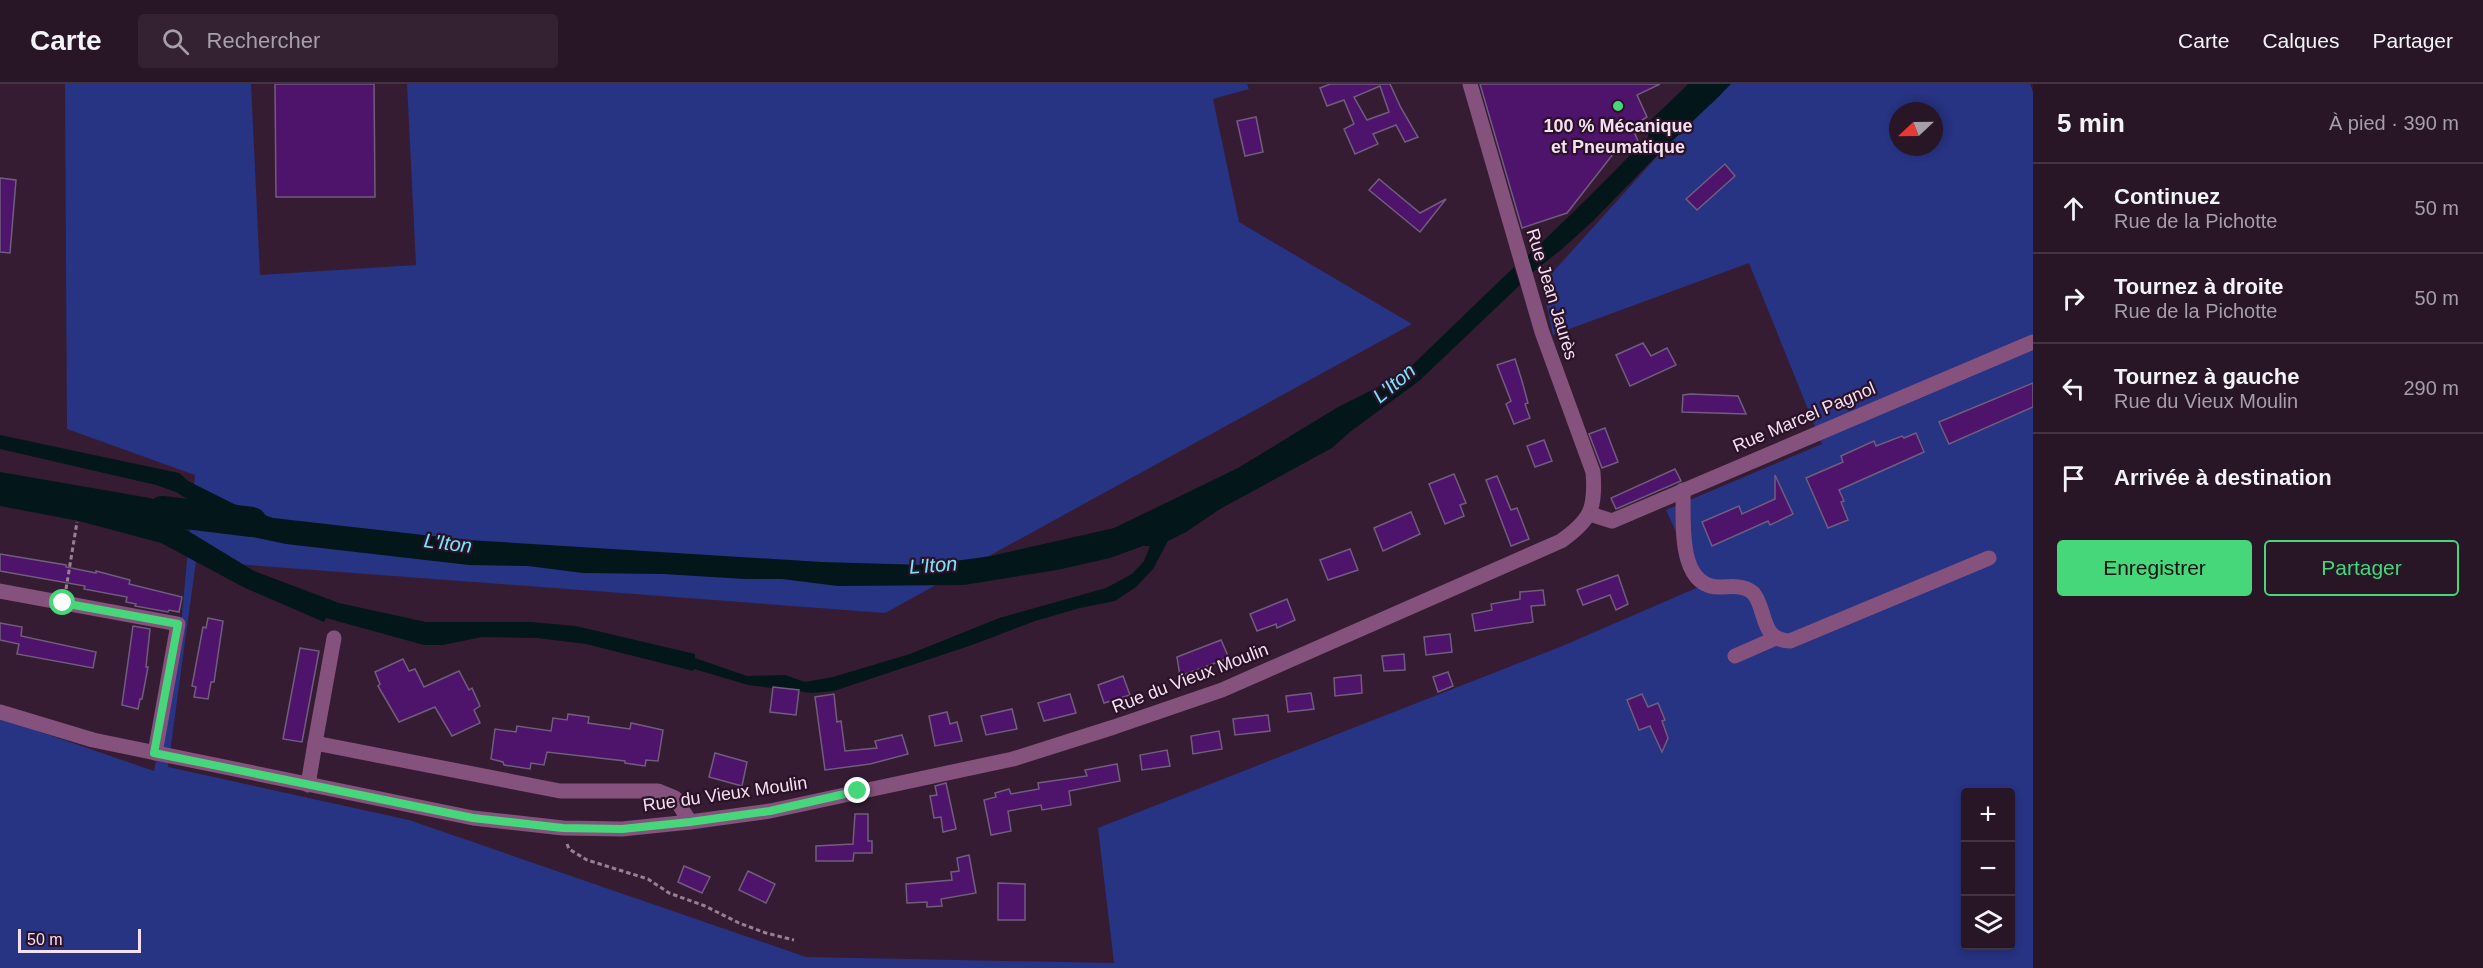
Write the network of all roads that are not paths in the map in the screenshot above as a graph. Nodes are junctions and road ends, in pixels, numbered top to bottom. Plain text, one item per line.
1 (1470, 84) edge
2 (2033, 342) edge
3 (1683, 490) junction
4 (1590, 514) junction
5 (1989, 558) dead end
6 (0, 591) edge
7 (334, 638) dead end
8 (1776, 638) junction
9 (1735, 656) dead end
10 (0, 712) edge
11 (315, 743) junction
12 (154, 753) junction
13 (308, 785) junction
14 (690, 822) junction

1 - 4 street, Rue Jean Jaurès
2 - 3 street, Rue Marcel Pagnol
3 - 4 street, Rue Marcel Pagnol
3 - 8 street
4 - 14 street, Rue du Vieux Moulin
5 - 8 street
6 - 12 street
7 - 11 street
8 - 9 street
10 - 12 street, Rue du Vieux Moulin
11 - 13 street
11 - 14 street
12 - 13 street, Rue du Vieux Moulin
13 - 14 street, Rue du Vieux Moulin

